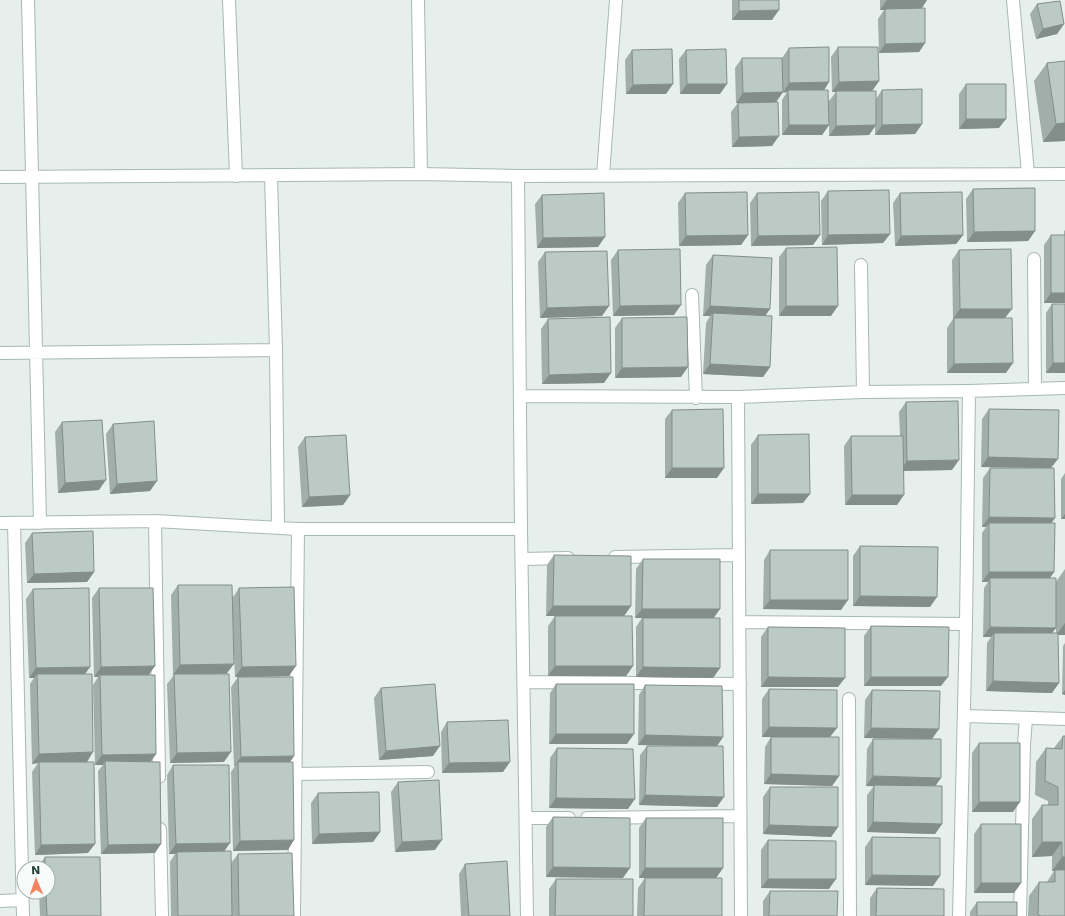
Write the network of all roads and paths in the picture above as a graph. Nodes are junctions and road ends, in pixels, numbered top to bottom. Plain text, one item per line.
1 (28, 0) edge
2 (229, 0) edge
3 (418, 0) edge
4 (616, 0) edge
5 (1013, 0) edge
6 (422, 174) junction
7 (1028, 174) junction
8 (1065, 174) edge
9 (603, 175) junction
10 (236, 176) junction
11 (271, 176) junction
12 (518, 176) junction
13 (0, 177) edge
14 (33, 177) junction
15 (1034, 258) dead end
16 (862, 265) dead end
17 (692, 295) dead end
18 (276, 350) junction
19 (36, 352) junction
20 (0, 353) edge
21 (1065, 388) edge
22 (1035, 389) junction
23 (969, 391) junction
24 (863, 392) junction
25 (520, 396) junction
26 (738, 397) junction
27 (696, 398) junction
28 (155, 521) junction
29 (0, 523) edge
30 (14, 523) junction
31 (40, 523) junction
32 (278, 528) junction
33 (298, 529) junction
34 (521, 529) junction
35 (739, 555) junction
36 (577, 558) edge
37 (600, 558) edge
38 (523, 559) junction
39 (740, 622) junction
40 (966, 624) junction
41 (524, 682) junction
42 (740, 684) junction
43 (849, 699) dead end
44 (964, 716) junction
45 (1026, 718) junction
46 (1065, 719) edge
47 (428, 772) dead end
48 (296, 774) junction
49 (160, 790) edge
50 (740, 816) junction
51 (526, 818) junction
52 (160, 821) edge
53 (21, 860) edge
54 (22, 900) joint
55 (0, 901) edge
56 (23, 916) edge
57 (162, 916) edge
58 (294, 916) edge
59 (528, 916) edge
60 (741, 916) edge
61 (850, 916) edge
62 (959, 916) edge
63 (1020, 916) edge

1 - 14 street
2 - 10 street
3 - 6 street
4 - 9 street
5 - 7 street
6 - 11 street
6 - 12 street
7 - 8 street
7 - 9 street
9 - 12 street
10 - 11 street
10 - 14 street
11 - 18 street
12 - 25 street
13 - 14 street
14 - 19 street
15 - 22 street
16 - 24 street
17 - 27 street
18 - 19 street
18 - 32 street
19 - 20 street
19 - 31 street
21 - 22 street
22 - 23 street
23 - 24 street
23 - 40 street
24 - 26 street
25 - 27 street
25 - 34 street
26 - 27 street
26 - 35 street
28 - 31 street
28 - 32 street
28 - 49 street
29 - 30 street
30 - 31 street
30 - 53 street
32 - 33 street
33 - 34 street
33 - 48 street
34 - 38 street
35 - 37 street
35 - 39 street
36 - 38 street
38 - 41 street
39 - 40 street
39 - 42 street
40 - 44 street
41 - 42 street
41 - 51 street
42 - 50 street
43 - 61 street
44 - 45 street
44 - 62 street
45 - 46 street
45 - 63 street
47 - 48 street
48 - 58 street
50 - 51 street
50 - 60 street
51 - 59 street
52 - 57 street
54 - 55 street
54 - 56 street

